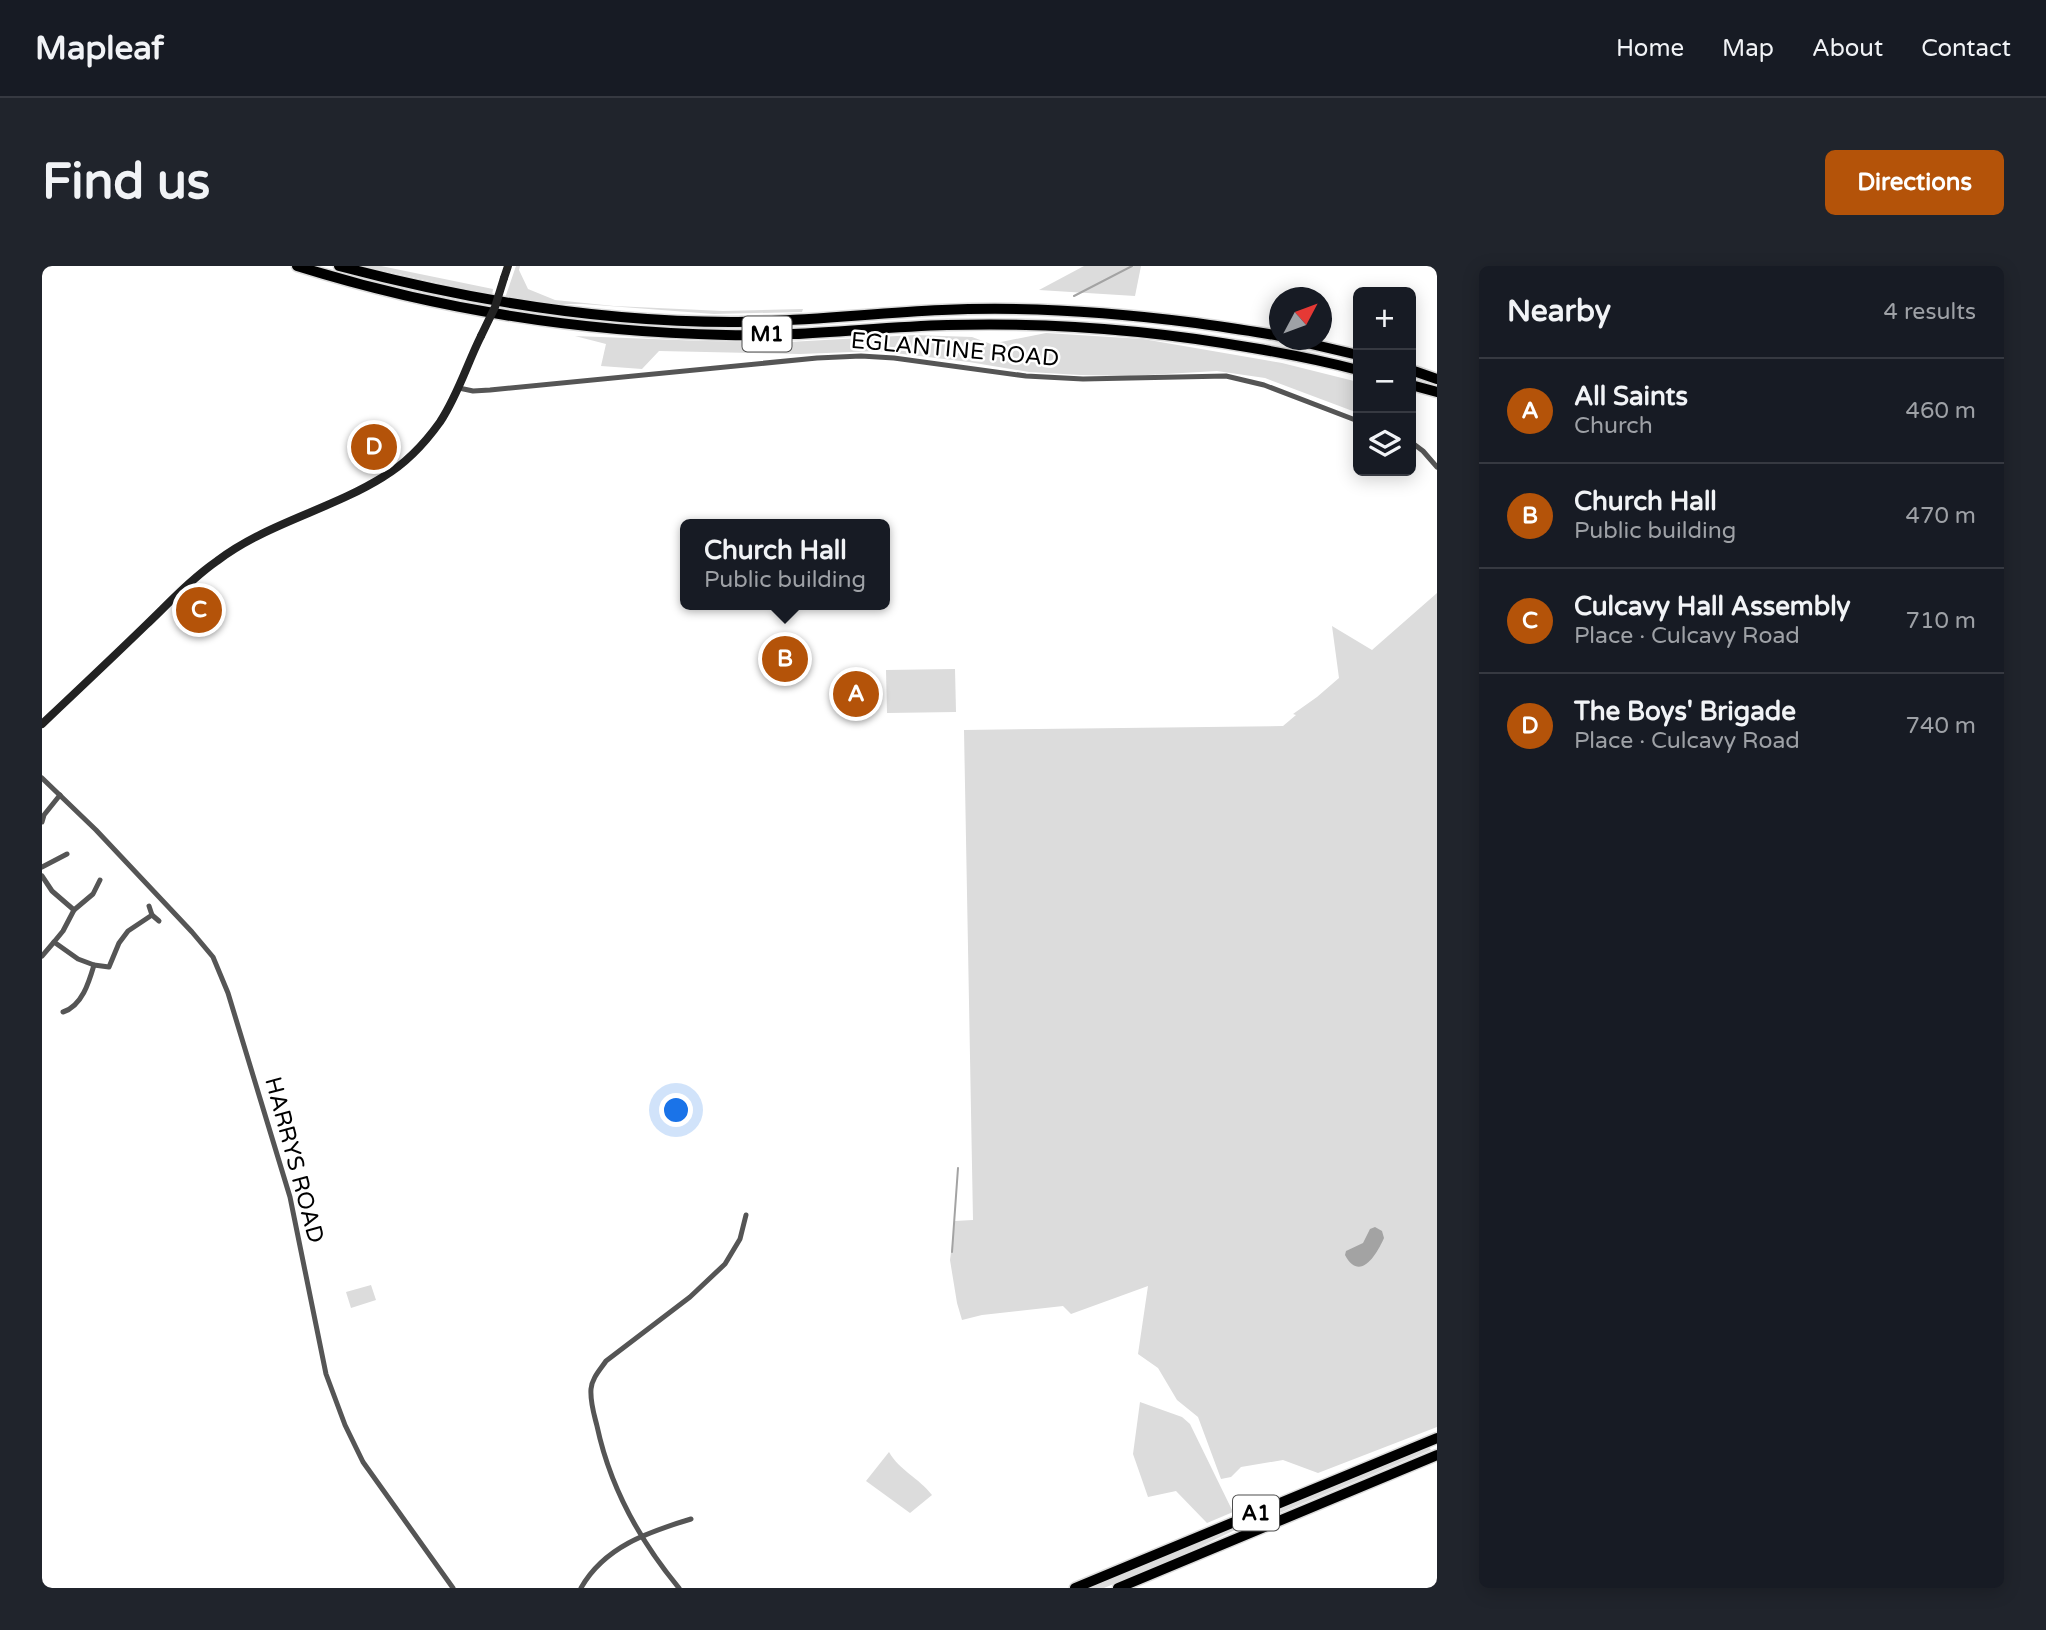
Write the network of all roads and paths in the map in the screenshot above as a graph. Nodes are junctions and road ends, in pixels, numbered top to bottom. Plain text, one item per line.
1 (297, 266) edge
2 (339, 266) edge
3 (508, 266) edge
4 (1269, 335) edge
5 (1332, 349) edge
6 (1353, 354) edge
7 (1353, 369) edge
8 (1416, 372) edge
9 (1437, 379) edge
10 (1416, 386) edge
11 (459, 388) junction
12 (1437, 392) edge
13 (1353, 419) edge
14 (1416, 446) edge
15 (1437, 467) edge
16 (42, 724) edge
17 (42, 778) edge
18 (60, 794) junction
19 (42, 822) edge
20 (67, 854) dead end
21 (42, 867) edge
22 (43, 878) edge
23 (100, 880) dead end
24 (149, 906) dead end
25 (74, 910) junction
26 (152, 915) junction
27 (159, 921) dead end
28 (54, 942) junction
29 (42, 956) edge
30 (94, 965) junction
31 (63, 1012) dead end
32 (746, 1215) dead end
33 (1437, 1438) edge
34 (1437, 1455) edge
35 (691, 1520) dead end
36 (641, 1536) junction
37 (453, 1588) edge
38 (581, 1588) edge
39 (679, 1588) edge
40 (1075, 1588) edge
41 (1118, 1588) edge

1 - 7 highway, M1
2 - 4 highway, M1
3 - 11 street, bridge
5 - 6 highway
8 - 9 highway
10 - 12 highway
11 - 13 street, EGLANTINE ROAD
11 - 16 street
14 - 15 street
17 - 18 street, HARRYS ROAD
18 - 19 street
18 - 37 street, HARRYS ROAD
20 - 21 street
22 - 25 street
23 - 25 street
24 - 26 street
25 - 28 street
26 - 27 street
26 - 30 street
28 - 29 street
28 - 30 street
30 - 31 street
32 - 36 street
33 - 40 highway, A1
34 - 41 highway, A1
35 - 36 street
36 - 38 street
36 - 39 street

